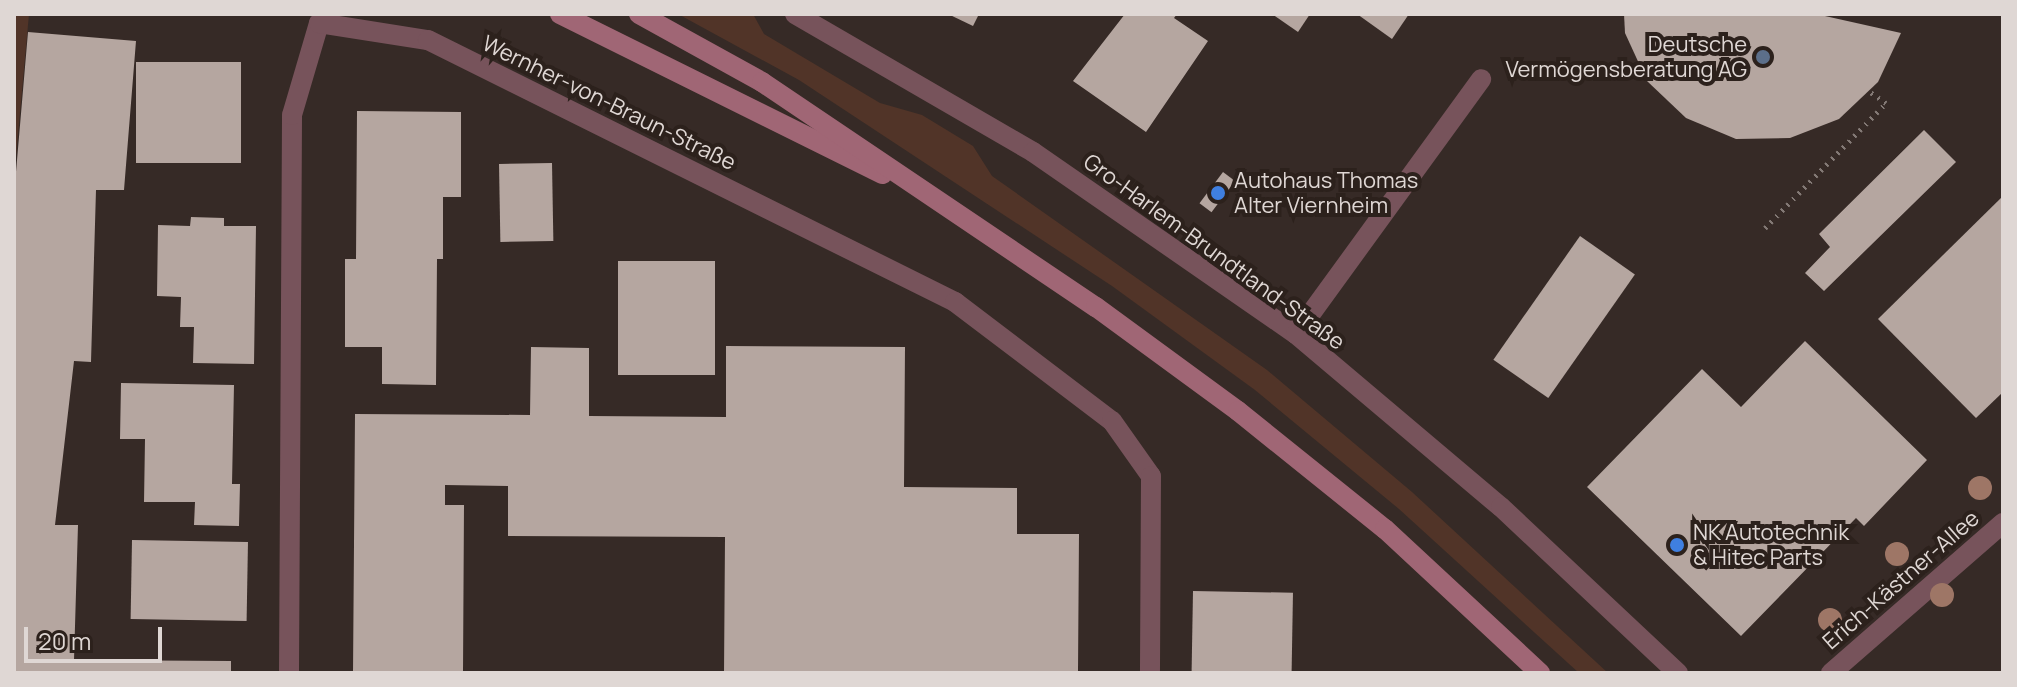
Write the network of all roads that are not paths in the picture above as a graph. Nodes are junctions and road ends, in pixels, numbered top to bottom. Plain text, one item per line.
1 (560, 14) edge
2 (639, 14) edge
3 (795, 14) edge
4 (1481, 79) dead end
5 (939, 205) junction
6 (1296, 334) junction
7 (2003, 523) edge
8 (289, 673) edge
9 (1150, 673) edge
10 (1540, 673) edge
11 (1678, 673) edge
12 (1831, 673) edge

1 - 5 main road
2 - 5 main road
3 - 6 street, Gro-Harlem-Brundtland-Straße
4 - 6 street
5 - 10 main road
6 - 11 street, Gro-Harlem-Brundtland-Straße
7 - 12 street, Erich-Kästner-Allee
8 - 9 street, Wernher-von-Braun-Straße

